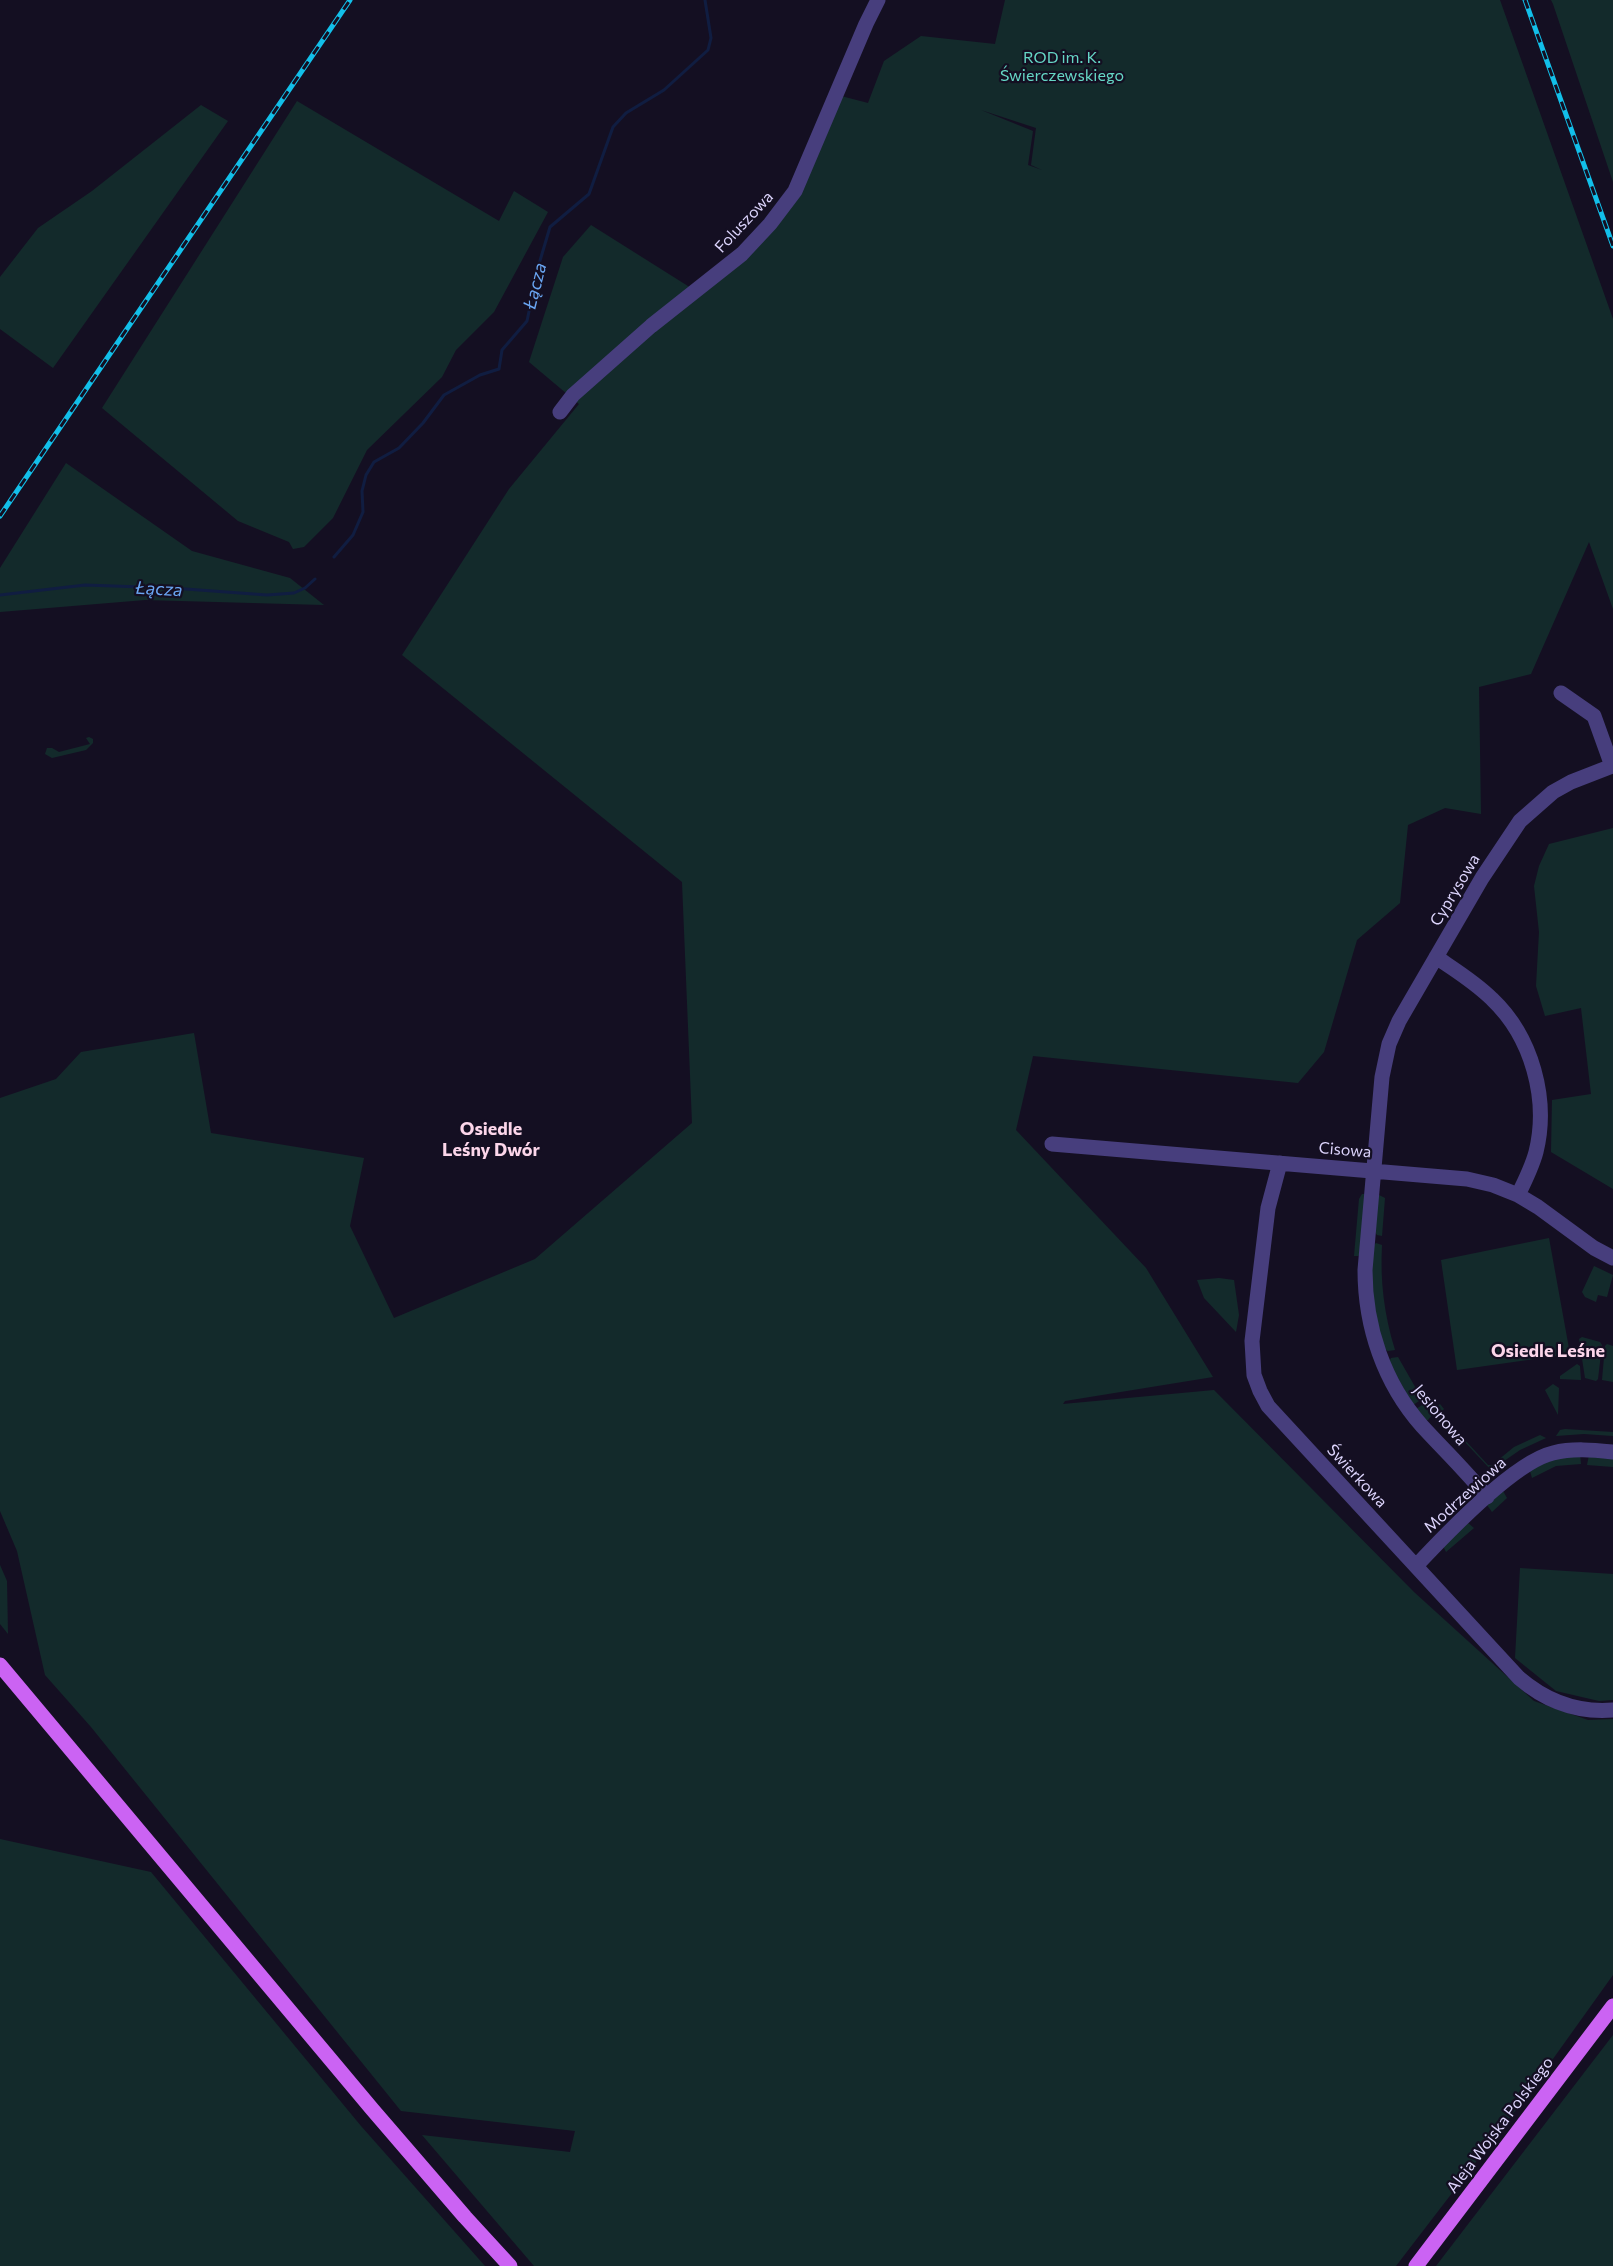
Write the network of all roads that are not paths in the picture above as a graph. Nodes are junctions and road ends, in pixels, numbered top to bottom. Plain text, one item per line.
1 (878, 0) edge
2 (560, 412) dead end
3 (1561, 693) dead end
4 (1436, 957) junction
5 (1052, 1144) dead end
6 (1280, 1163) junction
7 (1374, 1170) junction
8 (1518, 1195) junction
9 (1613, 1258) edge
10 (1613, 1452) edge
11 (1487, 1497) junction
12 (1416, 1566) junction
13 (0, 1665) edge
14 (1613, 1710) edge
15 (1613, 2006) edge
16 (510, 2266) edge
17 (1416, 2266) edge

1 - 2 street, Foluszowa
3 - 4 street, Cyprysowa
4 - 7 street, Cyprysowa
4 - 8 street
5 - 6 street, Cisowa
6 - 7 street, Cisowa
6 - 12 street, Świerkowa
7 - 8 street, Cisowa
7 - 11 street, Jesionowa
8 - 9 street, Cisowa
10 - 11 street, Modrzewiowa
11 - 12 street, Modrzewiowa
12 - 14 street, Świerkowa
13 - 16 main road
15 - 17 main road, Aleja Wojska Polskiego

